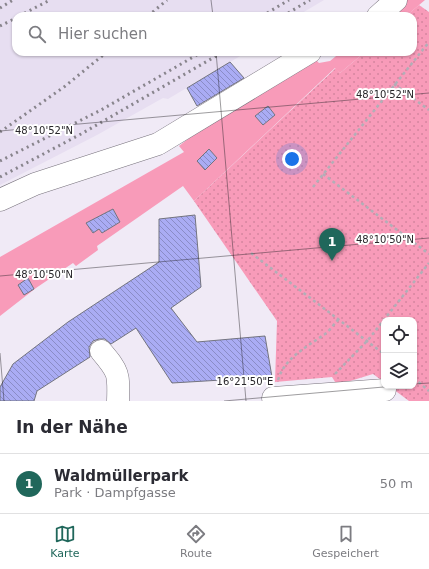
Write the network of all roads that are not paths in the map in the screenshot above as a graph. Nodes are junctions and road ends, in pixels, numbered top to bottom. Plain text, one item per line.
1 (396, 0) edge
2 (382, 12) edge
3 (303, 56) edge
4 (0, 200) edge
5 (101, 351) dead end
6 (385, 390) dead end
7 (284, 398) edge
8 (118, 401) edge

1 - 2 street
3 - 4 street
5 - 8 street
6 - 7 street

